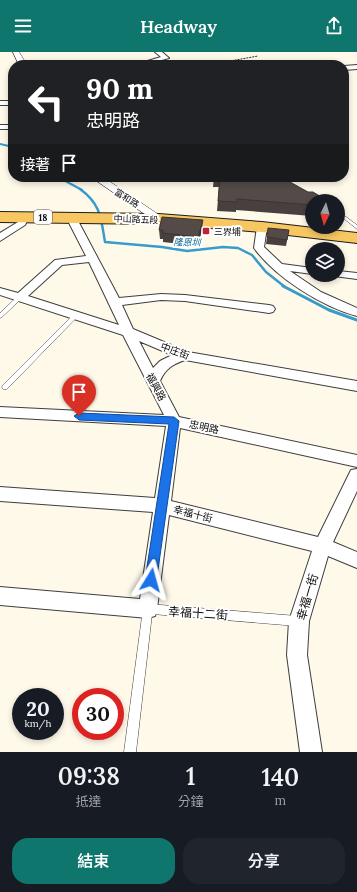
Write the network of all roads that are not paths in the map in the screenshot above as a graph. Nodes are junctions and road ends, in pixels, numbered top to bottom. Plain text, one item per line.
1 (158, 52) edge
2 (152, 56) dead end
3 (159, 60) joint
4 (103, 182) edge
5 (129, 200) junction
6 (0, 217) edge
7 (24, 217) junction
8 (71, 217) junction
9 (107, 218) junction
10 (345, 218) edge
11 (159, 220) junction
12 (262, 227) junction
13 (357, 228) edge
14 (0, 238) edge
15 (357, 238) edge
16 (92, 258) junction
17 (280, 267) junction
18 (305, 270) edge
19 (345, 275) edge
20 (357, 276) edge
21 (0, 291) edge
22 (20, 297) junction
23 (115, 302) junction
24 (269, 309) dead end
25 (357, 312) edge
26 (76, 315) junction
27 (0, 316) edge
28 (128, 332) junction
29 (185, 356) junction
30 (153, 381) junction
31 (357, 386) edge
32 (5, 387) dead end
33 (0, 412) edge
34 (174, 421) junction
35 (357, 461) edge
36 (357, 474) edge
37 (0, 494) edge
38 (161, 506) junction
39 (322, 546) junction
40 (357, 560) edge
41 (0, 596) edge
42 (148, 609) junction
43 (300, 621) junction
44 (130, 752) edge
45 (311, 752) edge

1 - 3 street
2 - 3 street
4 - 5 street, 富和路
5 - 9 street
5 - 11 street, 富和路
6 - 7 main road, 18
7 - 8 main road, 18
7 - 14 street
8 - 9 main road, 18
8 - 16 street, 福興路
9 - 11 main road, 中山路五段 / 18
10 - 13 lane
11 - 12 main road, 中山路五段 / 18
12 - 15 main road, 中山路五段 / 18
12 - 17 street
16 - 22 street
16 - 23 street, 福興路
17 - 18 street
17 - 25 street
19 - 20 street
21 - 22 street, 中庄街
22 - 26 street, 中庄街
22 - 27 lane
23 - 24 street
23 - 28 street, 福興路
26 - 28 street, 中庄街
26 - 32 lane
28 - 29 street, 中庄街
28 - 30 street, 福興路
29 - 30 street
29 - 31 street, 中庄街
30 - 34 street, 福興路
33 - 34 street, 忠明路
34 - 35 street, 忠明路
34 - 38 street
36 - 39 street, 幸福一街
37 - 38 street, 幸福十街
38 - 39 street, 幸福十街
38 - 42 street
39 - 40 street, 幸福十街
39 - 43 street, 幸福一街
41 - 42 street, 幸福十二街
42 - 43 lane, 幸福十二街
42 - 44 lane
43 - 45 street, 幸福一街

